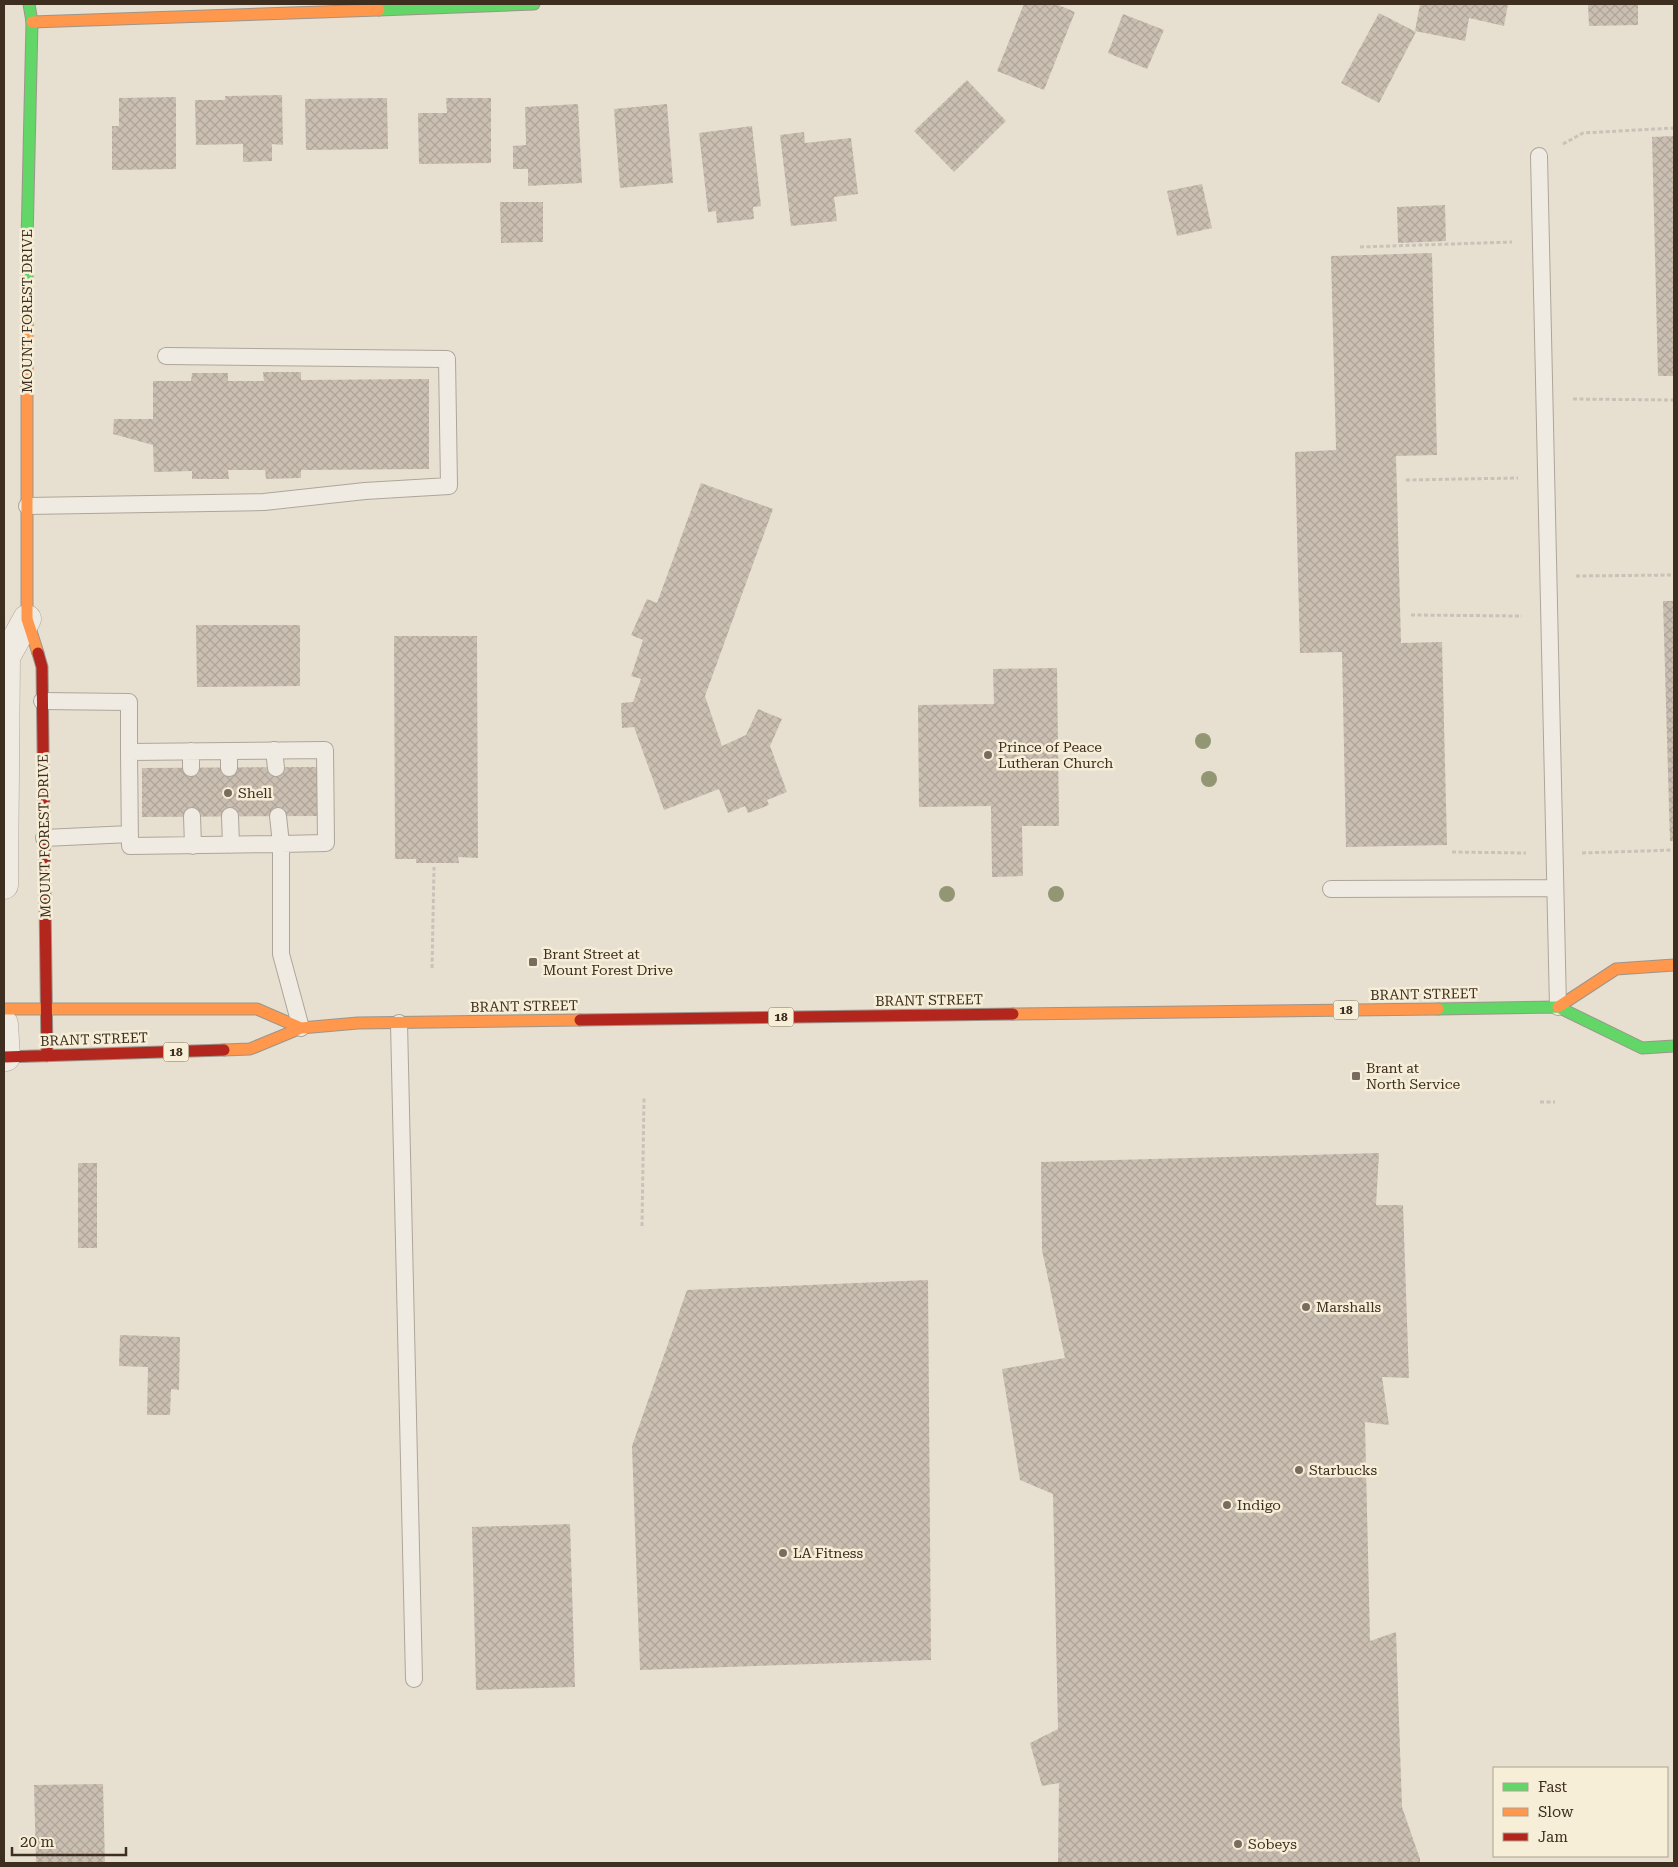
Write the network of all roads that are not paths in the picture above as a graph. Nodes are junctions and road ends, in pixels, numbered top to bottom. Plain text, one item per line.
1 (29, 4) edge
2 (501, 4) edge
3 (534, 4) edge
4 (32, 22) junction
5 (1539, 156) road end
6 (166, 356) dead end
7 (27, 506) junction
8 (27, 619) junction
9 (5, 657) edge
10 (42, 701) junction
11 (274, 750) junction
12 (191, 751) junction
13 (229, 751) junction
14 (129, 752) junction
15 (191, 768) dead end
16 (229, 768) dead end
17 (276, 768) dead end
18 (192, 816) dead end
19 (230, 816) dead end
20 (278, 816) dead end
21 (130, 834) junction
22 (44, 838) junction
23 (281, 844) junction
24 (231, 845) junction
25 (193, 846) junction
26 (4, 885) edge
27 (1555, 888) junction
28 (1331, 889) dead end
29 (1674, 965) edge
30 (1558, 1007) junction
31 (4, 1009) edge
32 (47, 1009) junction
33 (399, 1023) junction
34 (4, 1024) edge
35 (301, 1028) junction
36 (1674, 1046) edge
37 (46, 1056) junction
38 (5, 1057) edge
39 (414, 1679) dead end

1 - 4 main road, MOUNT FOREST DRIVE
2 - 3 main road
2 - 4 main road
4 - 7 main road, MOUNT FOREST DRIVE
5 - 27 lane
6 - 7 lane
7 - 8 main road, MOUNT FOREST DRIVE
8 - 9 street, MOUNT FOREST DRIVE
8 - 10 main road, MOUNT FOREST DRIVE
9 - 26 street, MOUNT FOREST DRIVE
10 - 14 lane
10 - 22 main road, MOUNT FOREST DRIVE
11 - 13 lane
11 - 17 lane
11 - 23 lane
12 - 13 lane
12 - 14 lane
12 - 15 lane
13 - 16 lane
14 - 21 lane
18 - 25 lane
19 - 24 lane
20 - 23 lane
21 - 22 lane
21 - 25 lane
22 - 32 main road, MOUNT FOREST DRIVE
23 - 24 lane
23 - 35 lane
24 - 25 lane
27 - 28 lane
27 - 30 lane
29 - 30 main road
30 - 33 main road, BRANT STREET / 18
30 - 36 main road, BRANT STREET / 18
31 - 32 main road, BRANT STREET / 18
32 - 35 main road, BRANT STREET / 18
32 - 37 main road, MOUNT FOREST DRIVE
33 - 35 main road, BRANT STREET / 18
33 - 39 lane
34 - 38 street
35 - 37 main road, BRANT STREET / 18
37 - 38 main road, BRANT STREET / 18

